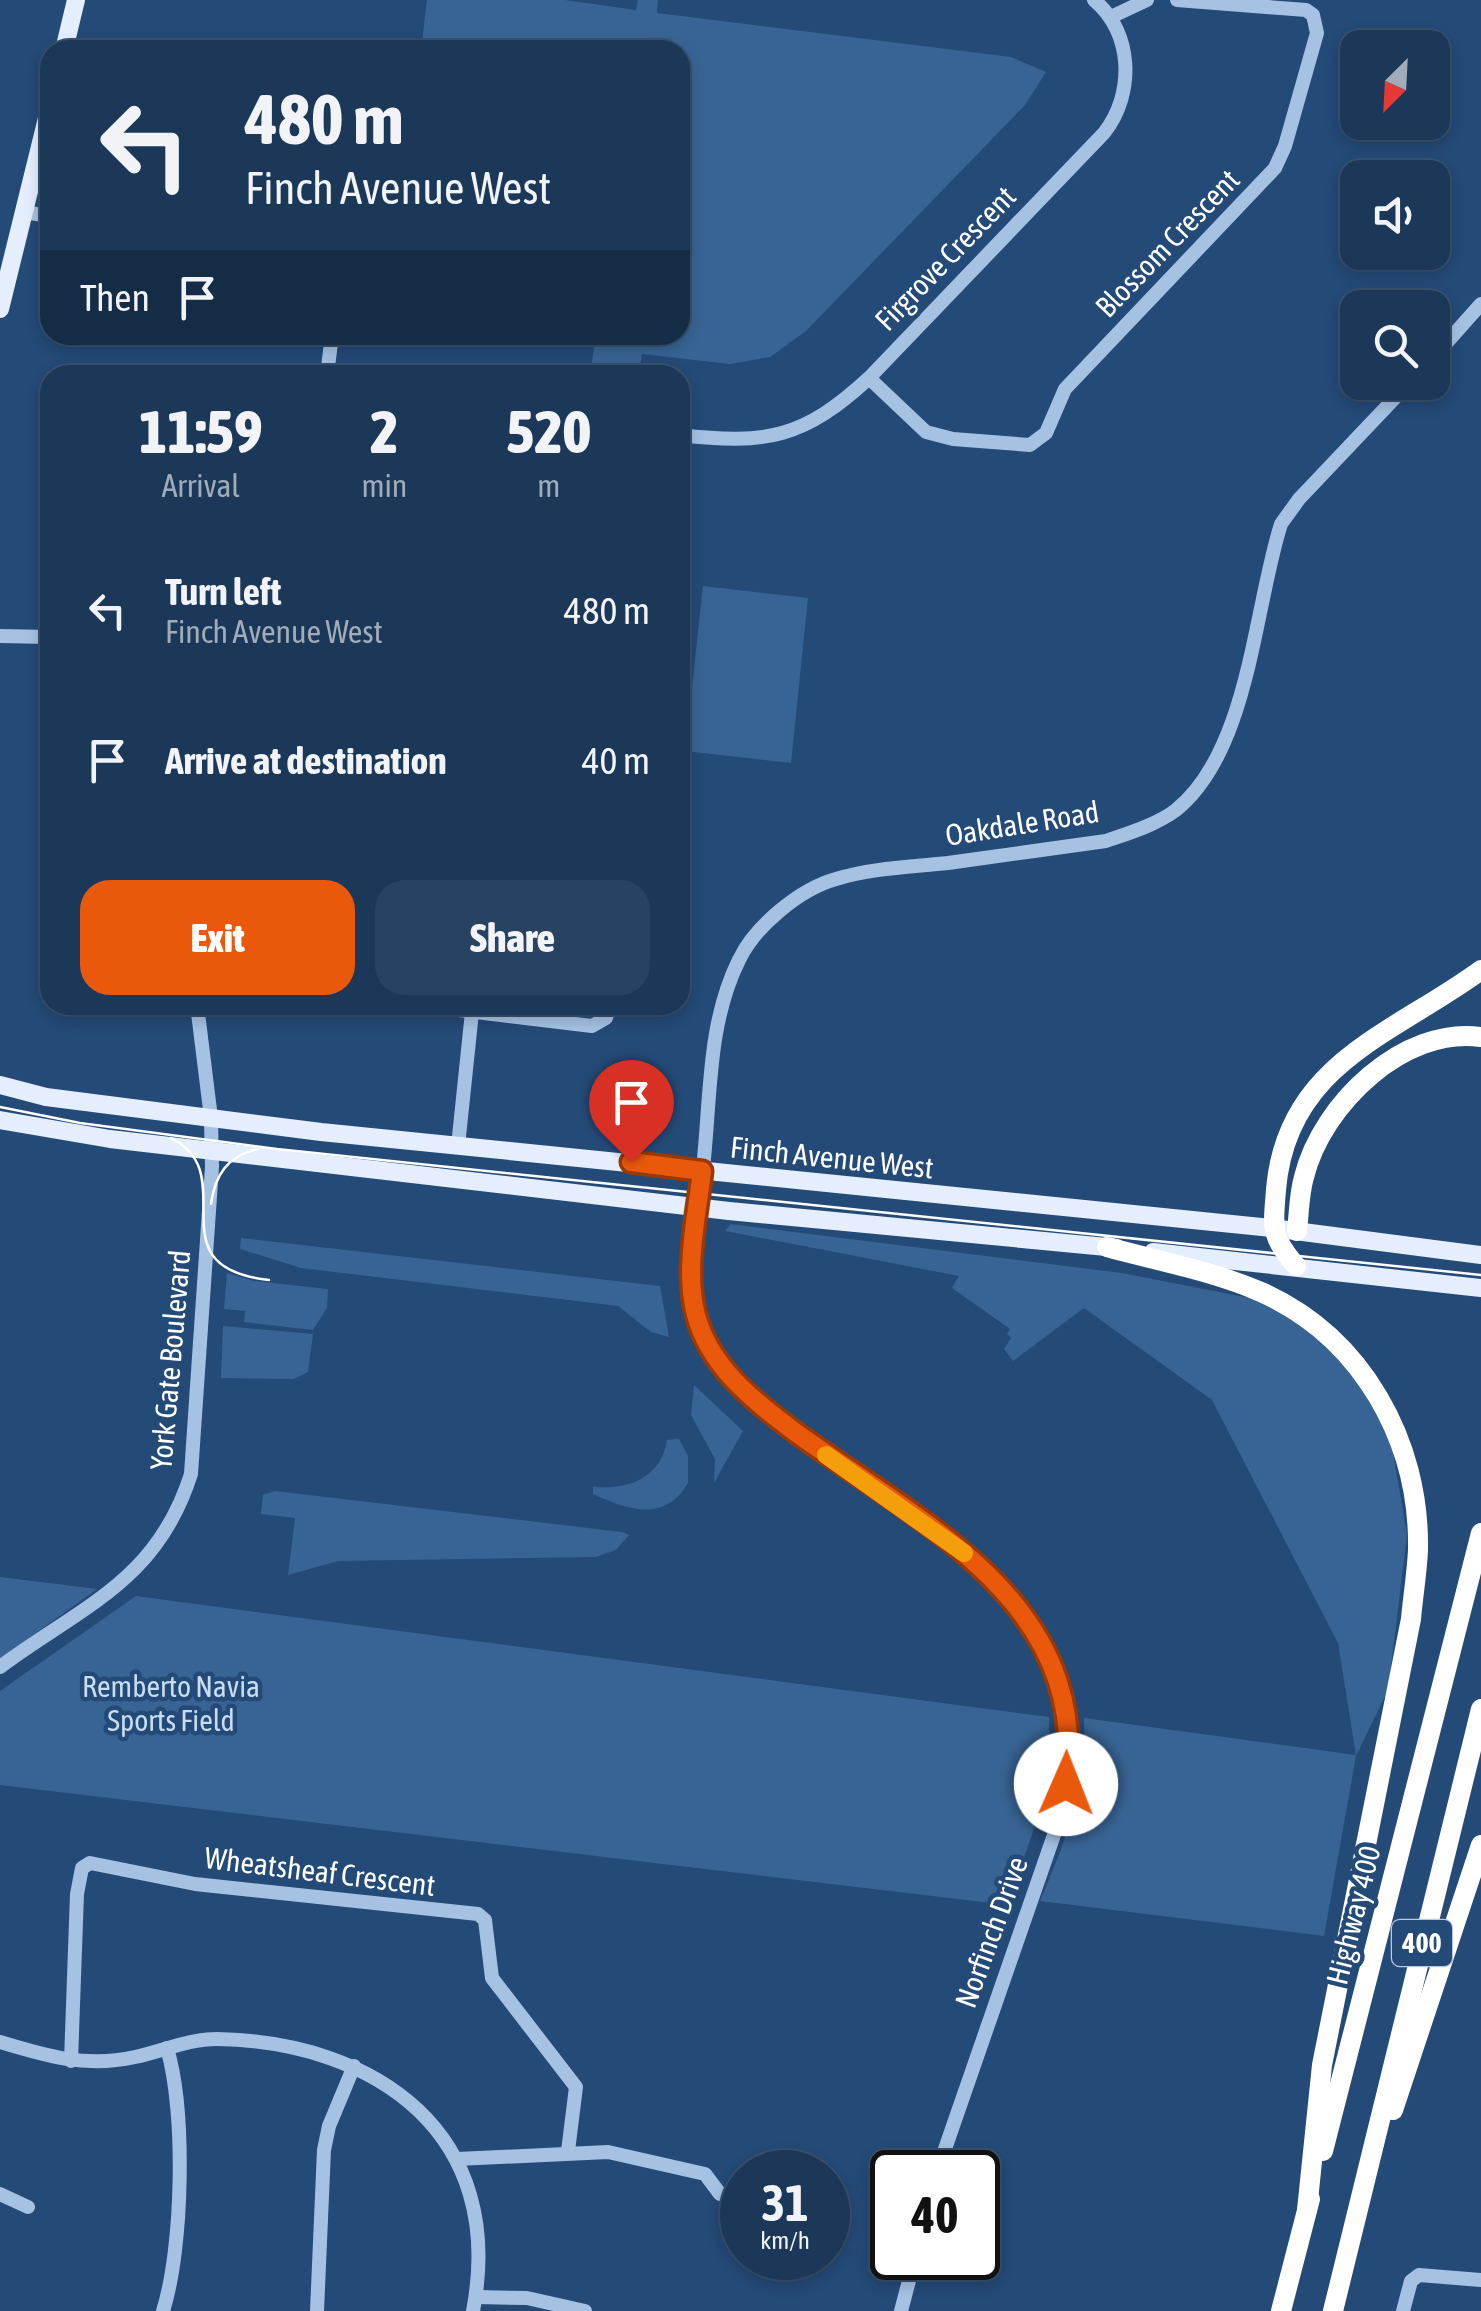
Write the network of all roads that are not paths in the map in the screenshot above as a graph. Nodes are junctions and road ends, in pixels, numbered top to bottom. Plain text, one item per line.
1 (76, 0) edge
2 (1094, 0) edge
3 (1147, 0) edge
4 (1176, 0) edge
5 (1112, 16) junction
6 (66, 40) edge
7 (40, 145) edge
8 (22, 212) junction
9 (40, 215) edge
10 (1481, 304) edge
11 (0, 310) edge
12 (1450, 339) edge
13 (869, 378) junction
14 (1393, 400) edge
15 (690, 436) edge
16 (0, 636) edge
17 (40, 637) edge
18 (1481, 970) edge
19 (197, 1015) edge
20 (472, 1015) edge
21 (498, 1015) edge
22 (607, 1015) edge
23 (1481, 1038) edge
24 (0, 1085) edge
25 (211, 1118) junction
26 (0, 1120) edge
27 (458, 1146) junction
28 (212, 1151) junction
29 (702, 1171) junction
30 (698, 1206) junction
31 (1272, 1228) junction
32 (1298, 1231) junction
33 (1107, 1247) junction
34 (1481, 1255) edge
35 (1296, 1266) junction
36 (1481, 1288) edge
37 (1481, 1533) edge
38 (0, 1668) edge
39 (1481, 1709) edge
40 (1481, 1845) edge
41 (0, 2042) edge
42 (166, 2048) junction
43 (71, 2061) junction
44 (354, 2066) junction
45 (946, 2150) edge
46 (568, 2151) junction
47 (458, 2159) junction
48 (1368, 2178) junction
49 (0, 2194) edge
50 (720, 2194) dead end
51 (28, 2206) dead end
52 (1307, 2210) junction
53 (909, 2280) edge
54 (1481, 2280) edge
55 (474, 2304) edge
56 (163, 2311) edge
57 (318, 2311) edge
58 (585, 2311) edge
59 (901, 2311) edge
60 (1281, 2311) edge
61 (1333, 2311) edge
62 (1403, 2311) edge

1 - 6 main road
2 - 5 street
3 - 5 street
4 - 13 street, Blossom Crescent
5 - 13 street, Firgrove Crescent
7 - 8 main road
8 - 9 street
8 - 11 main road
10 - 12 street
13 - 15 street, Firgrove Crescent
14 - 29 street, Oakdale Road
16 - 17 street
18 - 31 highway
19 - 25 street, York Gate Boulevard
20 - 27 street
21 - 22 street
23 - 32 highway
24 - 25 main road, Finch Avenue West
25 - 27 main road, Finch Avenue West
25 - 28 street, York Gate Boulevard
26 - 28 main road, Finch Avenue West
27 - 29 main road, Finch Avenue West
28 - 30 main road, Finch Avenue West
28 - 38 street, York Gate Boulevard
29 - 30 street, Oakdale Road
29 - 31 main road, Finch Avenue West
30 - 33 main road, Finch Avenue West
30 - 45 street, Norfinch Drive
31 - 32 main road, Finch Avenue West
31 - 35 highway
32 - 34 main road, Finch Avenue West
33 - 35 main road, Finch Avenue West
33 - 52 highway
35 - 36 main road, Finch Avenue West
37 - 52 highway, Highway 400 / 400
39 - 48 highway, 400
40 - 48 highway
41 - 43 street
42 - 43 street
42 - 44 street
42 - 56 street
43 - 46 street, Wheatsheaf Crescent
44 - 47 street
44 - 57 street
46 - 47 street
46 - 50 street
47 - 55 street
48 - 61 highway, 400
49 - 51 street
52 - 60 highway, Highway 400 / 400
53 - 59 street
54 - 62 street
55 - 58 street

